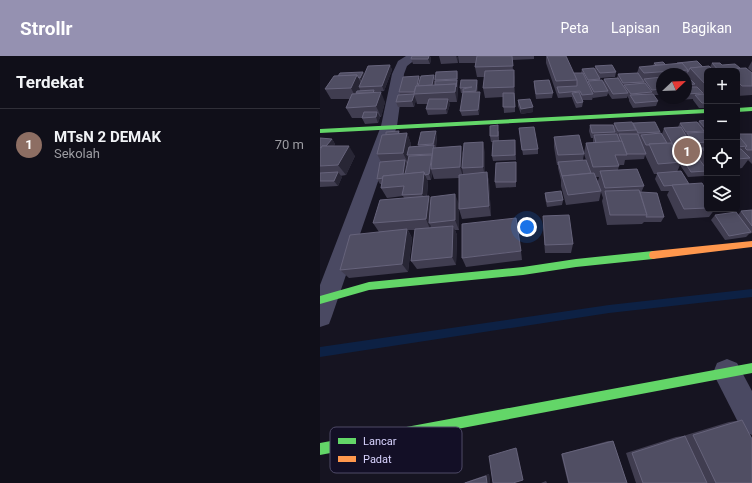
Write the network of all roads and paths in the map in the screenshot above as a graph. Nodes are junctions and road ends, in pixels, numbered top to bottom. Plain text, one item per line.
1 (414, 56) edge
2 (752, 109) edge
3 (740, 110) edge
4 (704, 111) edge
5 (389, 126) junction
6 (320, 131) edge
7 (752, 244) edge
8 (322, 305) edge
9 (740, 370) edge
10 (752, 420) edge
11 (437, 427) edge
12 (330, 447) edge
13 (320, 449) edge

1 - 5 street
2 - 3 street
4 - 5 street
5 - 6 street
5 - 8 street
7 - 8 street
9 - 10 street
9 - 11 street
12 - 13 street

